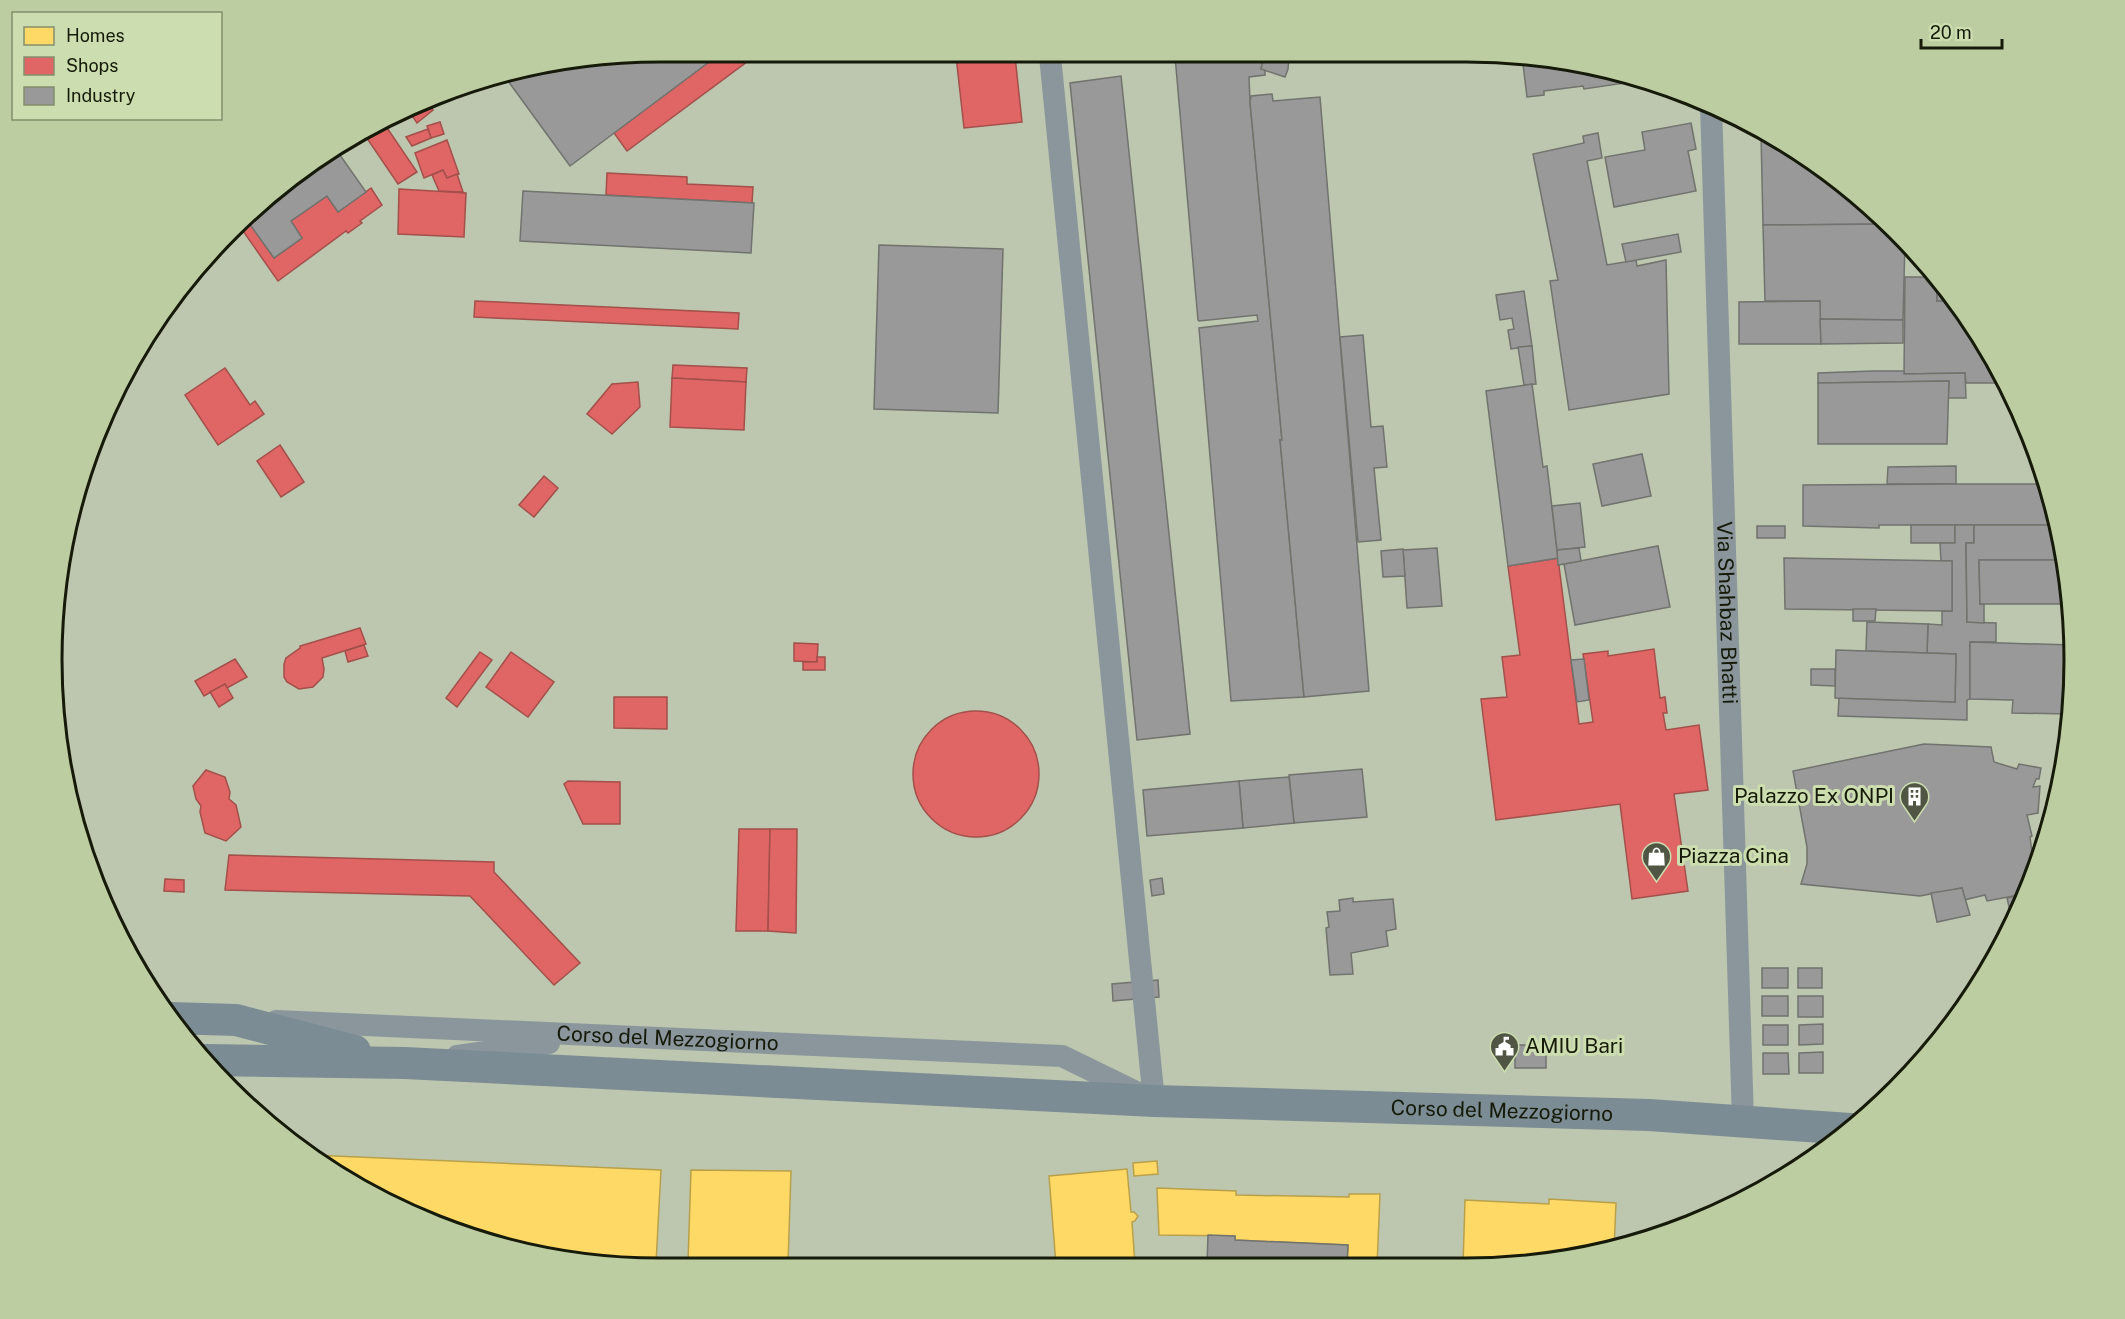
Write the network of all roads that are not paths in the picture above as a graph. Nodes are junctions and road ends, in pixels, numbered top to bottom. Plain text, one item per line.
1 (1051, 62) edge
2 (1711, 115) edge
3 (181, 1018) edge
4 (236, 1020) junction
5 (604, 1035) junction
6 (216, 1060) edge
7 (405, 1063) junction
8 (1154, 1101) junction
9 (1743, 1121) junction
10 (1837, 1128) edge

1 - 8 street
2 - 9 street, Via Shahbaz Bhatti
3 - 4 main road, Corso del Mezzogiorno
4 - 5 street, Corso del Mezzogiorno
4 - 7 main road
5 - 7 street
5 - 8 street, Corso del Mezzogiorno
6 - 7 main road, Corso del Mezzogiorno
7 - 8 main road, Corso del Mezzogiorno
8 - 9 main road, Corso del Mezzogiorno
9 - 10 main road, Corso del Mezzogiorno

